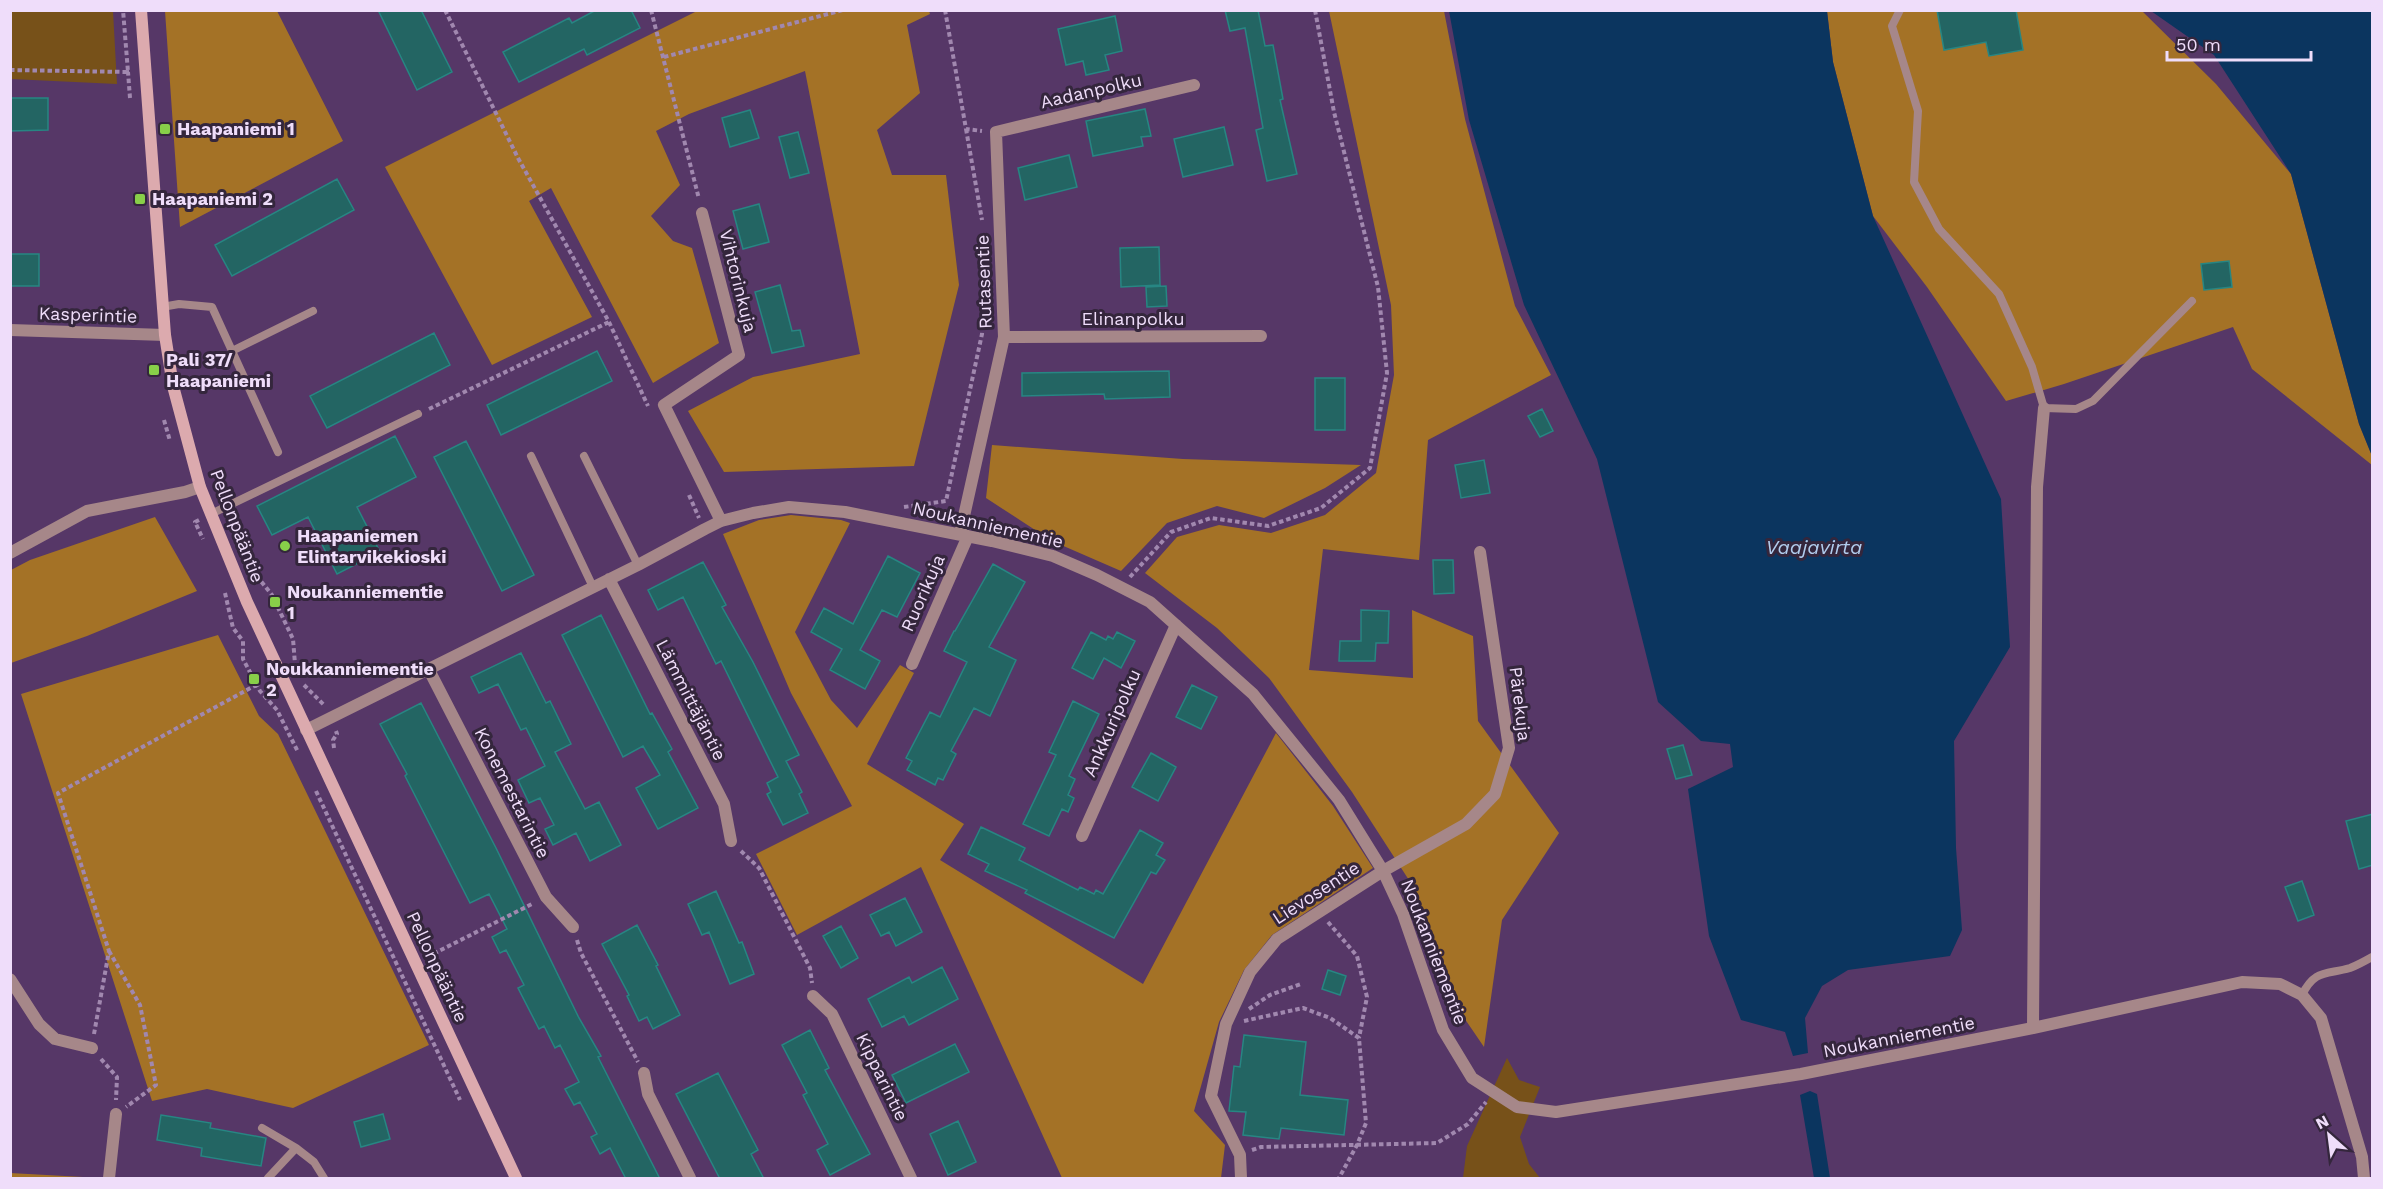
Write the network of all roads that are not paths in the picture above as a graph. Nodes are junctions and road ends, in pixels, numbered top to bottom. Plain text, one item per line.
1 (141, 10) edge
2 (1900, 10) edge
3 (1194, 85) dead end
4 (996, 132) joint
5 (702, 213) road end
6 (2192, 301) dead end
7 (162, 307) junction
8 (313, 311) dead end
9 (10, 330) edge
10 (165, 335) junction
11 (1261, 336) dead end
12 (1005, 338) junction
13 (232, 351) junction
14 (2044, 408) junction
15 (418, 414) road end
16 (278, 452) dead end
17 (531, 456) dead end
18 (584, 456) dead end
19 (200, 487) junction
20 (211, 514) junction
21 (718, 516) junction
22 (964, 535) junction
23 (1480, 552) dead end
24 (10, 553) edge
25 (638, 565) junction
26 (609, 579) junction
27 (593, 587) junction
28 (1176, 625) junction
29 (912, 664) dead end
30 (429, 670) junction
31 (306, 730) junction
32 (1082, 836) dead end
33 (731, 842) road end
34 (1383, 871) junction
35 (573, 927) road end
36 (2373, 957) edge
37 (10, 979) edge
38 (2302, 995) junction
39 (813, 996) road end
40 (2033, 1028) junction
41 (92, 1048) road end
42 (645, 1073) road end
43 (116, 1114) road end
44 (262, 1128) dead end
45 (296, 1148) junction
46 (110, 1179) edge
47 (267, 1179) edge
48 (324, 1179) edge
49 (516, 1179) edge
50 (690, 1179) edge
51 (911, 1179) edge
52 (1241, 1179) edge
53 (2364, 1179) edge

1 - 7 street, Pellonpääntie
2 - 14 lane
3 - 4 street, Aadanpolku
4 - 12 street, Rutasentie
5 - 21 street, Vihtorinkuja
6 - 14 lane
7 - 10 street, Pellonpääntie
7 - 13 lane
8 - 13 lane
9 - 10 street, Kasperintie
10 - 19 street, Pellonpääntie
11 - 12 street, Elinanpolku
12 - 22 street, Rutasentie
13 - 16 lane
14 - 40 street
15 - 20 lane
17 - 27 lane
18 - 25 lane
19 - 20 street, Pellonpääntie
19 - 24 street
20 - 31 street, Pellonpääntie
21 - 22 street, Noukanniementie
21 - 25 street, Noukanniementie
22 - 28 street, Noukanniementie
22 - 29 street, Ruorikuja
23 - 34 street, Pärekuja
25 - 26 street, Noukanniementie
26 - 27 street, Noukanniementie
26 - 33 street, Lämmittäjäntie
27 - 30 street, Noukanniementie
28 - 32 street, Ankkuripolku
28 - 34 street, Noukanniementie
30 - 31 street, Noukanniementie
30 - 35 street, Konemestarintie
31 - 49 street, Pellonpääntie
34 - 40 street, Noukanniementie
34 - 52 street, Lievosentie
36 - 38 lane
37 - 41 street
38 - 40 street, Noukanniementie
38 - 53 street, Noukanniementie
39 - 51 street, Kipparintie
42 - 50 street
43 - 46 street
44 - 45 lane
45 - 47 lane
45 - 48 lane

